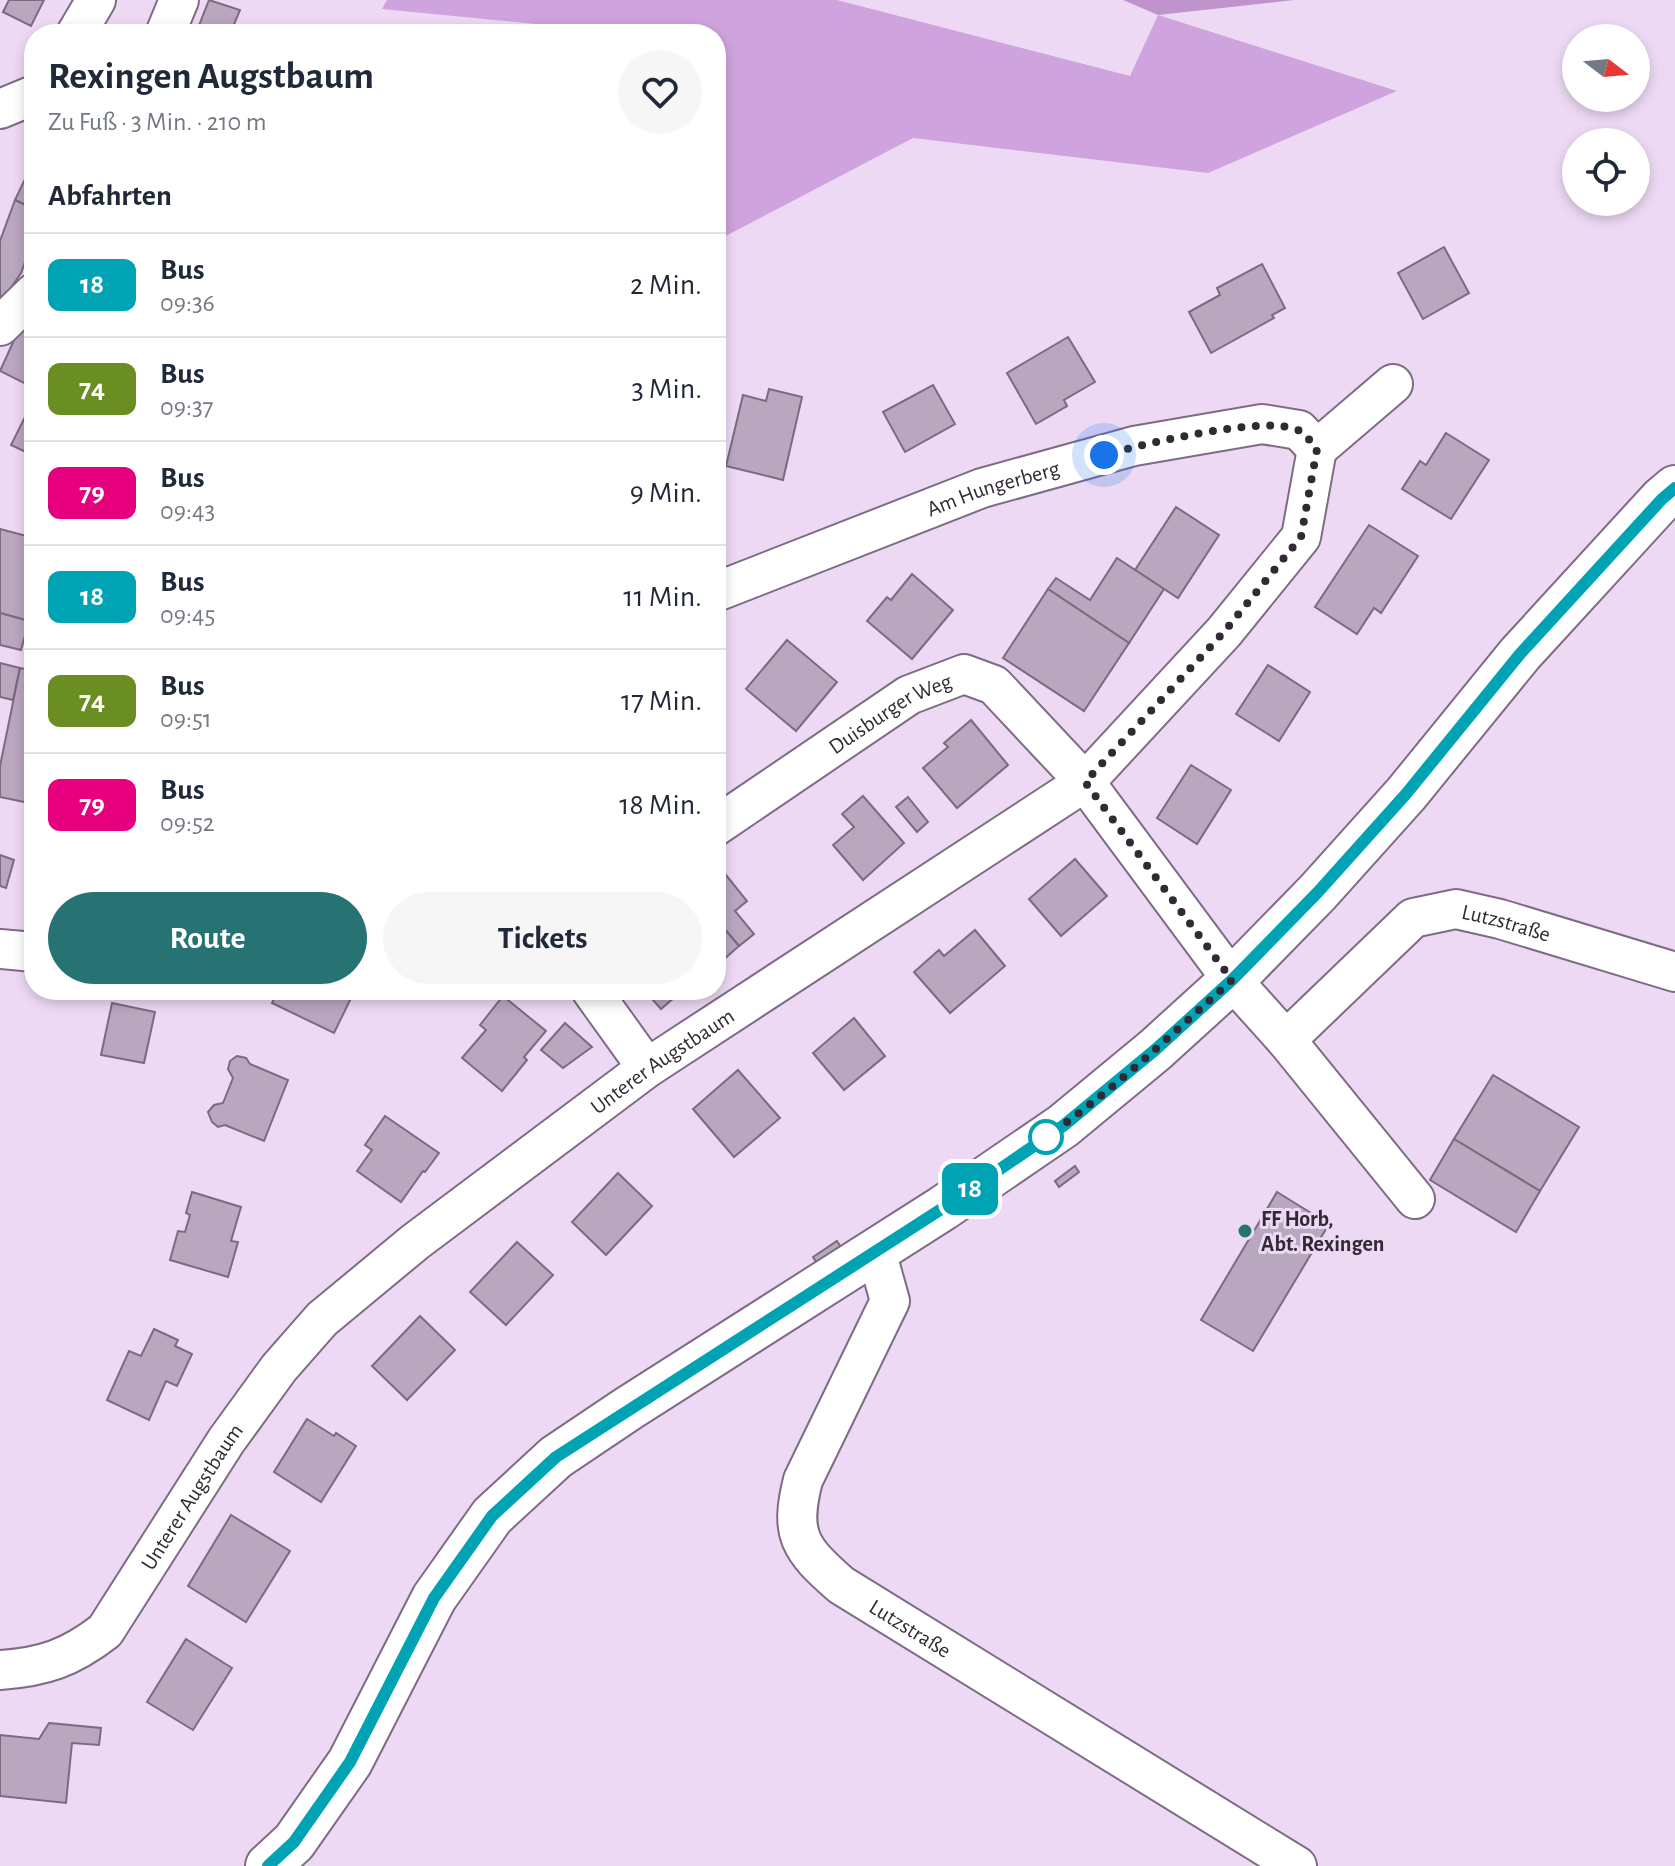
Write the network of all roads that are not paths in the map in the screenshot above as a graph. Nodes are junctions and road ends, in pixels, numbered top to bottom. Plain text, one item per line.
1 (96, 0) edge
2 (179, 0) edge
3 (82, 24) edge
4 (169, 24) edge
5 (24, 99) edge
6 (0, 109) edge
7 (24, 303) edge
8 (0, 326) edge
9 (1393, 384) dead end
10 (1317, 449) junction
11 (1675, 488) edge
12 (726, 588) edge
13 (1085, 782) junction
14 (726, 819) edge
15 (0, 949) edge
16 (24, 951) edge
17 (1675, 972) edge
18 (1232, 980) junction
19 (598, 1000) edge
20 (1286, 1040) junction
21 (647, 1068) junction
22 (1415, 1199) dead end
23 (876, 1251) junction
24 (0, 1670) edge
25 (268, 1866) edge
26 (1297, 1866) edge

1 - 3 street
2 - 4 street
5 - 6 street
7 - 8 street
9 - 10 street
10 - 12 street, Am Hungerberg
10 - 13 street, Unterer Augstbaum
11 - 18 street
13 - 14 street, Duisburger Weg
13 - 18 street, Duisburger Weg
13 - 21 street, Unterer Augstbaum
15 - 16 street
17 - 20 street, Lutzstraße
18 - 20 street
18 - 23 street
19 - 21 street
20 - 22 street
21 - 24 street, Unterer Augstbaum
23 - 25 street
23 - 26 street, Lutzstraße

